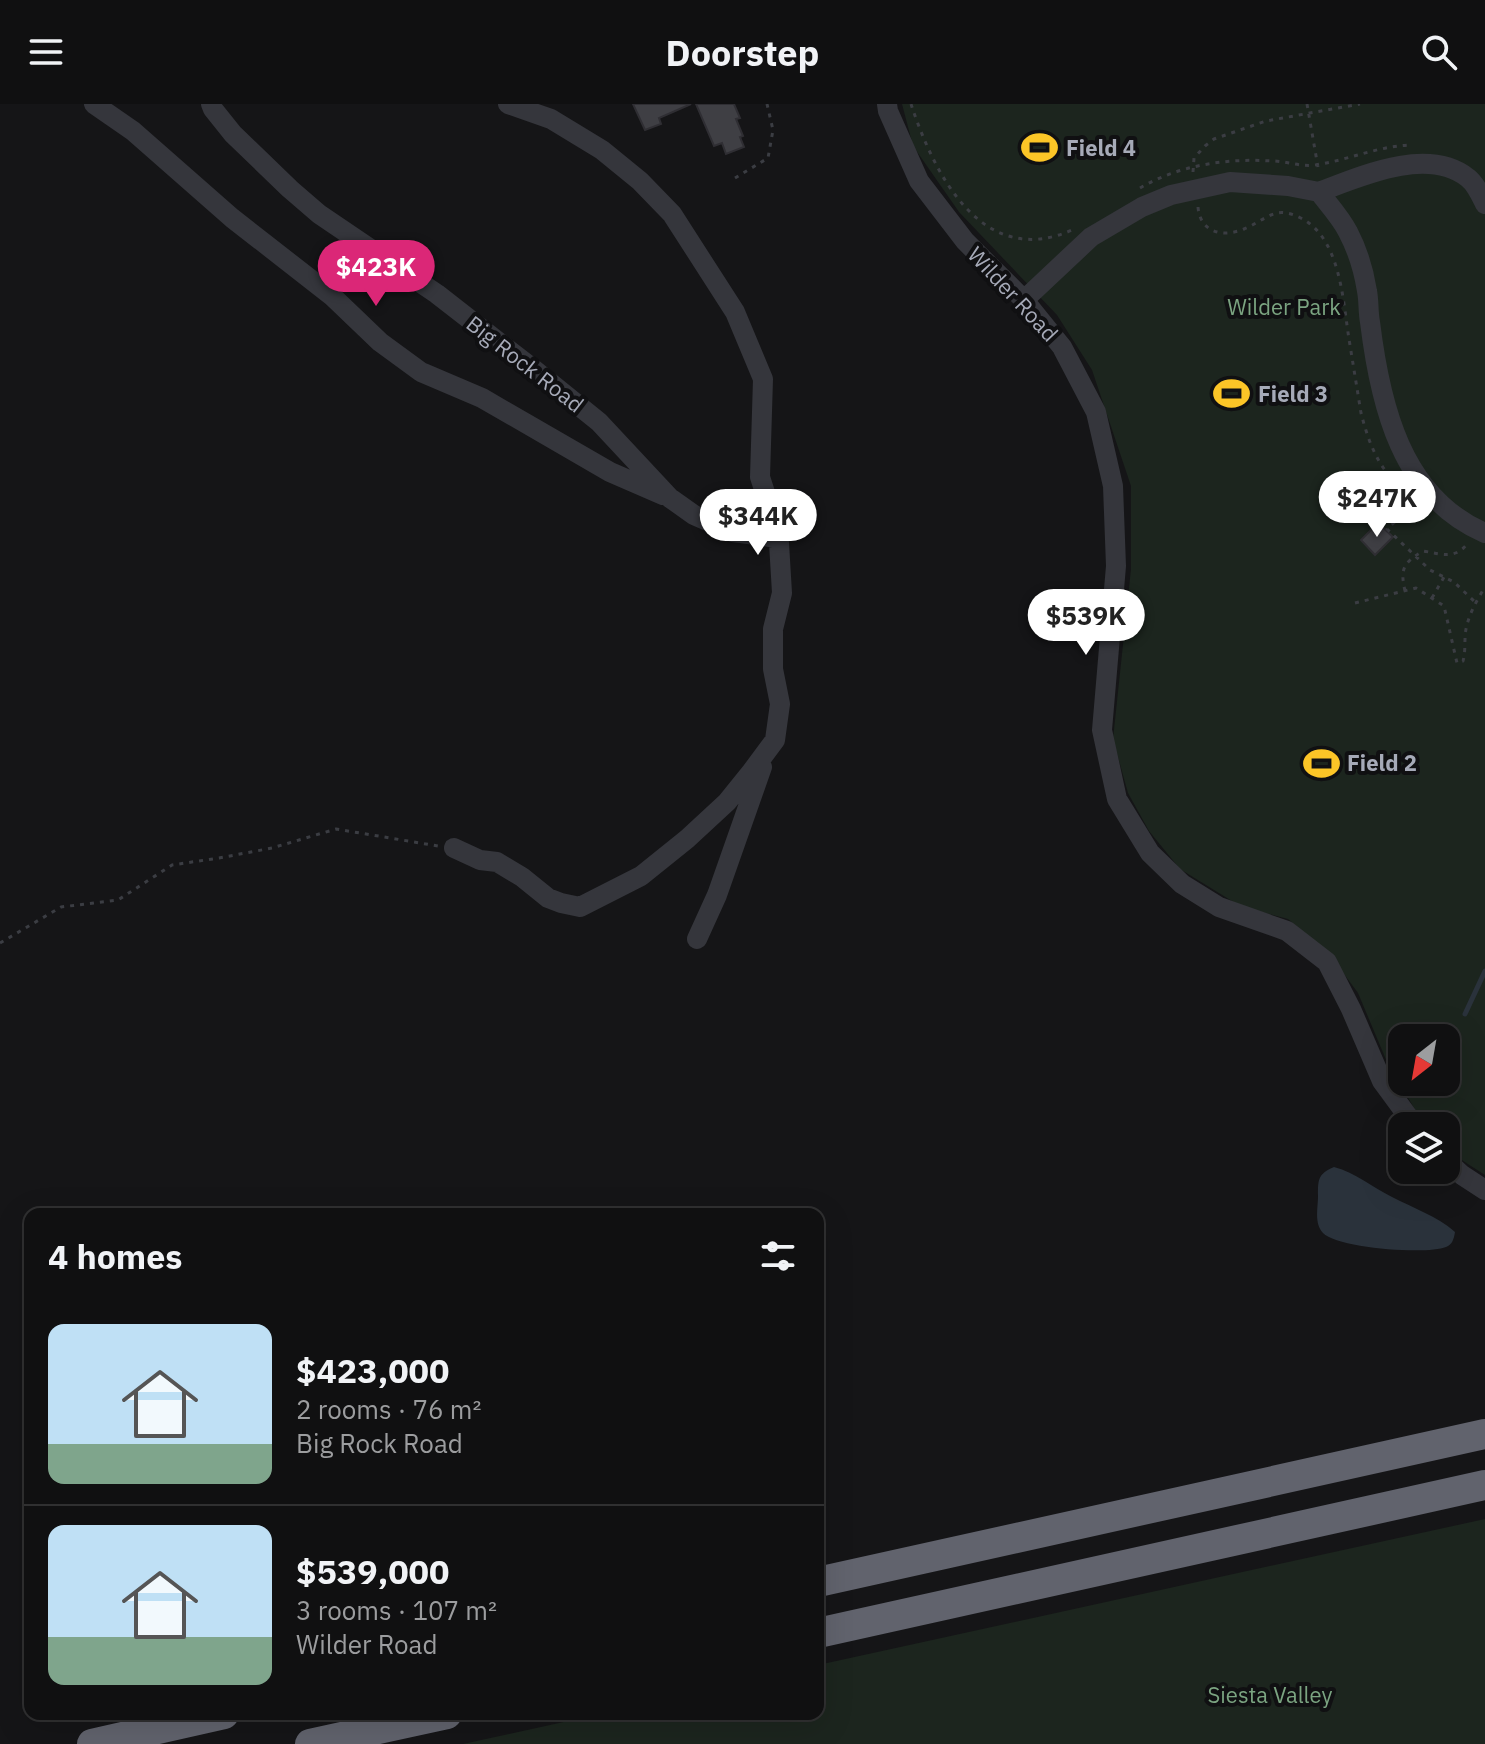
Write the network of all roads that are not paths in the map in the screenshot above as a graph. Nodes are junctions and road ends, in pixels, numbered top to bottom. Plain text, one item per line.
1 (94, 104) edge
2 (211, 104) edge
3 (508, 104) edge
4 (887, 104) edge
5 (1319, 192) junction
6 (1485, 204) edge
7 (1024, 300) junction
8 (670, 498) junction
9 (1485, 533) edge
10 (777, 538) junction
11 (767, 750) junction
12 (454, 848) road end
13 (697, 939) dead end
14 (1405, 1112) edge
15 (1460, 1173) edge
16 (1485, 1190) edge
17 (1485, 1434) edge
18 (1485, 1485) edge
19 (824, 1581) edge
20 (824, 1632) edge
21 (198, 1720) edge
22 (420, 1720) edge
23 (92, 1744) edge
24 (310, 1744) edge

1 - 8 street
2 - 8 street, Big Rock Road
3 - 10 street
4 - 7 street, Wilder Road
5 - 6 street
5 - 7 street
5 - 9 street
7 - 14 street, Wilder Road
8 - 10 street, Big Rock Road
10 - 11 street
11 - 12 street
11 - 13 street
15 - 16 street
17 - 19 highway
18 - 20 highway
21 - 23 highway
22 - 24 highway

